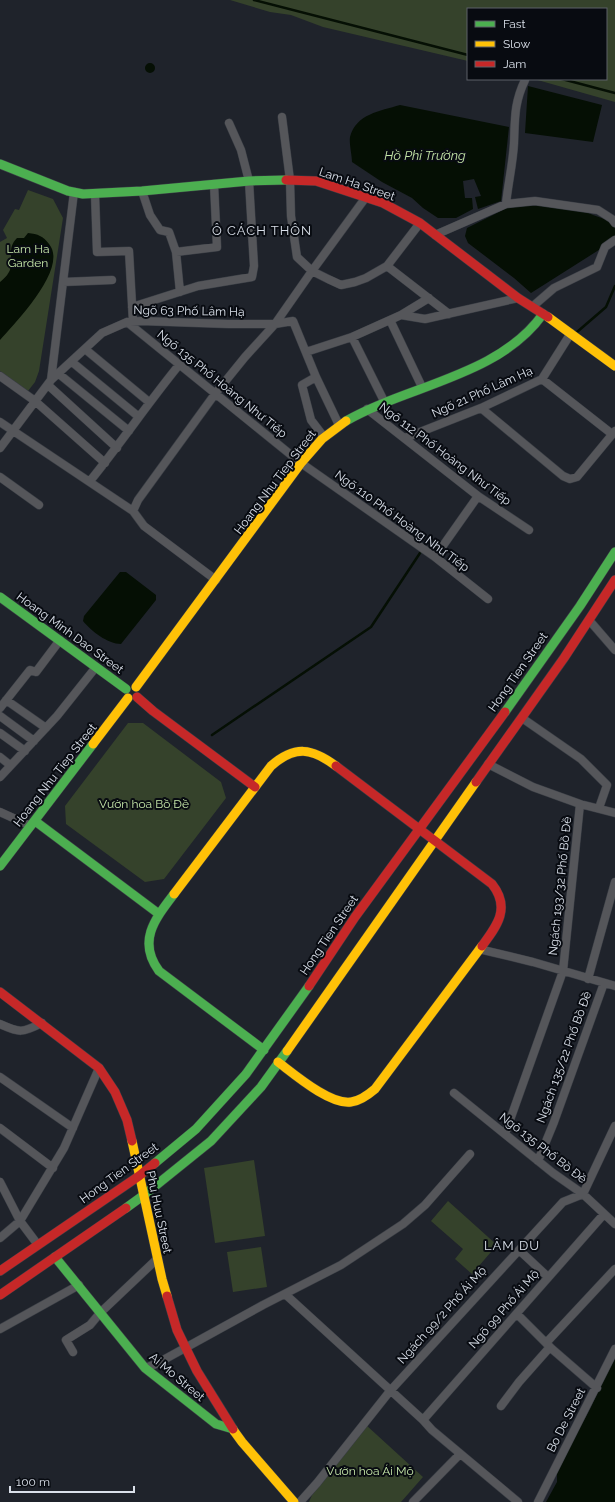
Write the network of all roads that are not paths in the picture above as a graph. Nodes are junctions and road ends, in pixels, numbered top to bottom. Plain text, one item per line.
1 (525, 80) dead end
2 (282, 116) dead end
3 (229, 123) dead end
4 (0, 164) edge
5 (290, 180) junction
6 (249, 181) junction
7 (214, 184) junction
8 (142, 191) junction
9 (74, 192) junction
10 (95, 194) junction
11 (366, 197) junction
12 (506, 204) junction
13 (615, 222) edge
14 (420, 224) junction
15 (435, 235) junction
16 (615, 240) edge
17 (176, 252) junction
18 (387, 266) junction
19 (312, 271) junction
20 (112, 280) dead end
21 (63, 282) junction
22 (180, 292) junction
23 (429, 298) junction
24 (518, 298) junction
25 (132, 307) junction
26 (532, 307) junction
27 (449, 314) junction
28 (543, 314) junction
29 (401, 315) junction
30 (390, 320) junction
31 (130, 322) junction
32 (275, 324) junction
33 (571, 333) junction
34 (352, 336) junction
35 (85, 349) junction
36 (306, 352) junction
37 (72, 362) junction
38 (179, 365) junction
39 (615, 366) edge
40 (59, 374) junction
41 (0, 376) edge
42 (316, 377) junction
43 (542, 379) junction
44 (49, 382) junction
45 (422, 387) junction
46 (215, 394) junction
47 (35, 401) junction
48 (149, 402) junction
49 (385, 403) junction
50 (481, 408) junction
51 (367, 410) junction
52 (139, 417) junction
53 (0, 422) edge
54 (339, 425) junction
55 (13, 430) junction
56 (129, 431) junction
57 (614, 432) edge
58 (324, 437) junction
59 (405, 438) junction
60 (0, 448) edge
61 (117, 448) junction
62 (105, 462) junction
63 (301, 463) junction
64 (0, 477) edge
65 (90, 481) junction
66 (478, 496) junction
67 (39, 505) dead end
68 (133, 511) junction
69 (529, 530) dead end
70 (615, 552) edge
71 (435, 557) junction
72 (216, 580) junction
73 (615, 580) edge
74 (0, 597) edge
75 (488, 599) dead end
76 (589, 620) junction
77 (60, 640) junction
78 (615, 650) edge
79 (96, 667) junction
80 (131, 694) junction
81 (6, 700) junction
82 (0, 708) edge
83 (0, 716) edge
84 (522, 718) junction
85 (46, 728) junction
86 (0, 733) edge
87 (34, 741) junction
88 (25, 751) junction
89 (0, 758) edge
90 (488, 764) junction
91 (10, 765) junction
92 (0, 776) edge
93 (255, 787) junction
94 (580, 804) junction
95 (599, 808) junction
96 (0, 812) edge
97 (615, 813) edge
98 (33, 823) junction
99 (419, 828) junction
100 (434, 841) junction
101 (0, 866) edge
102 (615, 882) edge
103 (159, 914) junction
104 (480, 949) junction
105 (563, 971) junction
106 (588, 979) junction
107 (604, 983) junction
108 (615, 986) edge
109 (0, 992) edge
110 (42, 1023) junction
111 (0, 1024) edge
112 (264, 1050) junction
113 (278, 1062) junction
114 (99, 1068) junction
115 (0, 1077) edge
116 (454, 1093) dead end
117 (615, 1126) edge
118 (0, 1128) edge
119 (73, 1128) junction
120 (505, 1134) junction
121 (470, 1154) dead end
122 (538, 1161) junction
123 (52, 1168) junction
124 (139, 1176) junction
125 (0, 1182) edge
126 (583, 1194) junction
127 (144, 1195) junction
128 (0, 1200) edge
129 (9, 1200) junction
130 (604, 1214) junction
131 (20, 1221) junction
132 (615, 1224) edge
133 (0, 1238) edge
134 (38, 1245) junction
135 (519, 1250) junction
136 (55, 1257) junction
137 (157, 1259) junction
138 (615, 1269) edge
139 (0, 1271) edge
140 (548, 1277) junction
141 (79, 1286) junction
142 (285, 1294) junction
143 (0, 1295) edge
144 (100, 1313) junction
145 (516, 1314) junction
146 (0, 1329) edge
147 (548, 1345) junction
148 (185, 1348) junction
149 (615, 1349) edge
150 (72, 1352) dead end
151 (145, 1368) junction
152 (596, 1388) junction
153 (390, 1391) junction
154 (501, 1406) dead end
155 (423, 1420) junction
156 (233, 1429) junction
157 (460, 1454) junction
158 (294, 1502) edge
159 (300, 1502) edge
160 (413, 1502) edge
161 (518, 1502) edge
162 (538, 1502) edge

1 - 12 street
2 - 5 street
3 - 6 street
4 - 9 street, Lam Ha Street
5 - 6 street, Lam Ha Street
5 - 11 street, Lam Ha Street
5 - 19 street
6 - 7 street, Lam Ha Street
6 - 22 street
7 - 8 street, Lam Ha Street
7 - 17 street
8 - 10 street, Lam Ha Street
8 - 17 street
9 - 10 street, Lam Ha Street
9 - 21 street
10 - 25 street
11 - 14 street, Lam Ha Street
11 - 19 street
12 - 13 street
12 - 15 street
14 - 15 street, Lam Ha Street
14 - 18 street
15 - 24 street, Lam Ha Street
16 - 26 street
17 - 22 street
18 - 19 street
18 - 23 street
19 - 32 street
20 - 21 street
21 - 44 street
22 - 25 street
23 - 27 street
23 - 29 street
24 - 26 street, Lam Ha Street
24 - 27 street
25 - 31 street
26 - 28 street, Lam Ha Street
27 - 29 street
28 - 33 street, Lam Ha Street
28 - 45 street, Hoang Nhu Tiep Street
29 - 30 street
30 - 34 street
30 - 45 street
31 - 32 street, Ngõ 63 Phố Lâm Hạ
31 - 35 street, Ngõ 63 Phố Lâm Hạ
31 - 38 street, Ngõ 135 Phố Hoàng Như Tiếp
32 - 36 street, Ngõ 63 Phố Lâm Hạ
32 - 46 street
33 - 39 street, Lam Ha Street
33 - 43 street, Ngõ 21 Phố Lâm Hạ
34 - 36 street
34 - 49 street
35 - 37 street, Ngõ 63 Phố Lâm Hạ
35 - 48 street
36 - 42 street
37 - 40 street, Ngõ 63 Phố Lâm Hạ
37 - 52 street
38 - 46 street, Ngõ 135 Phố Hoàng Như Tiếp
38 - 48 street
40 - 44 street, Ngõ 63 Phố Lâm Hạ
40 - 56 street
41 - 47 street
42 - 54 street
42 - 58 street
43 - 50 street, Ngõ 21 Phố Lâm Hạ
43 - 57 street
44 - 47 street, Ngõ 63 Phố Lâm Hạ
44 - 61 street
45 - 49 street, Hoang Nhu Tiep Street
46 - 63 street, Ngõ 135 Phố Hoàng Như Tiếp
46 - 68 street
47 - 55 street, Ngõ 63 Phố Lâm Hạ
47 - 62 street
48 - 52 street
49 - 51 street, Hoang Nhu Tiep Street
50 - 57 street
50 - 59 street, Ngõ 21 Phố Lâm Hạ
51 - 54 street, Hoang Nhu Tiep Street
51 - 59 street, Ngõ 112 Phố Hoàng Như Tiếp
52 - 56 street
53 - 55 street
54 - 58 street, Hoang Nhu Tiep Street
55 - 60 street, Ngõ 63 Phố Lâm Hạ
55 - 65 street
56 - 61 street
58 - 63 street, Hoang Nhu Tiep Street
59 - 66 street, Ngõ 112 Phố Hoàng Như Tiếp
61 - 62 street
62 - 65 street
63 - 71 street, Ngõ 110 Phố Hoàng Như Tiếp
63 - 72 street, Hoang Nhu Tiep Street
64 - 67 street
65 - 68 street
66 - 69 street, Ngõ 112 Phố Hoàng Như Tiếp
66 - 71 street
68 - 72 street
70 - 99 street, Hong Tien Street
71 - 75 street, Ngõ 110 Phố Hoàng Như Tiếp
72 - 80 street, Hoang Nhu Tiep Street
73 - 76 street
74 - 77 street, Hoang Minh Dao Street
76 - 78 street
76 - 84 street
77 - 79 street, Hoang Minh Dao Street
77 - 81 street
79 - 80 street, Hoang Minh Dao Street
79 - 85 street
80 - 93 street, Hoang Minh Dao Street
80 - 98 street, Hoang Nhu Tiep Street
81 - 82 street
81 - 85 street
83 - 87 street
84 - 90 street
84 - 95 street
85 - 87 street
86 - 88 street
87 - 88 street
88 - 91 street
89 - 91 street
90 - 94 street
90 - 100 street
91 - 92 street
93 - 99 street
93 - 103 street
94 - 95 street
94 - 105 street, Ngách 193/32 Phố Bồ Đề
95 - 97 street
96 - 98 street
98 - 101 street, Hoang Nhu Tiep Street
98 - 103 street
99 - 100 street
99 - 112 street, Hong Tien Street
100 - 104 street
100 - 113 street
102 - 106 street
103 - 112 street
104 - 105 street
104 - 113 street
105 - 106 street
105 - 120 street, Ngách 193/32 Phố Bồ Đề
106 - 107 street
107 - 108 street
107 - 122 street, Ngách 135/22 Phố Bồ Đề
109 - 110 street, Phu Huu Street
110 - 111 street
110 - 114 street, Phu Huu Street
112 - 124 street, Hong Tien Street
113 - 127 street
114 - 119 street
114 - 124 street, Phu Huu Street
115 - 119 street
116 - 120 street, Ngõ 135 Phố Bồ Đề
117 - 126 street
118 - 123 street
119 - 123 street
120 - 122 street, Ngõ 135 Phố Bồ Đề
121 - 142 street
122 - 126 street, Ngõ 135 Phố Bồ Đề
123 - 131 street
124 - 127 street, Phu Huu Street
124 - 134 street, Hong Tien Street
125 - 129 street
126 - 130 street, Ngõ 135 Phố Bồ Đề
126 - 135 street, Ngách 99/2 Phố Ái Mộ
127 - 136 street
127 - 137 street, Phu Huu Street
128 - 129 street
129 - 131 street
130 - 132 street, Ngõ 135 Phố Bồ Đề
130 - 140 street, Ngõ 99 Phố Ái Mộ
131 - 133 street
131 - 134 street
134 - 139 street, Hong Tien Street
135 - 140 street
135 - 153 street, Ngách 99/2 Phố Ái Mộ
136 - 141 street, Ai Mo Street
136 - 143 street
137 - 144 street
137 - 148 street, Phu Huu Street
138 - 147 street
140 - 145 street, Ngõ 99 Phố Ái Mộ
141 - 144 street, Ai Mo Street
141 - 146 street
142 - 148 street
142 - 153 street
144 - 150 street
144 - 151 street, Ai Mo Street
145 - 147 street
145 - 155 street, Ngõ 99 Phố Ái Mộ
147 - 152 street
147 - 154 street
148 - 151 street
148 - 156 street, Phu Huu Street
149 - 152 street, Bo De Street
151 - 156 street, Ai Mo Street
152 - 162 street, Bo De Street
153 - 155 street
153 - 159 street, Ngách 99/2 Phố Ái Mộ
155 - 157 street
156 - 158 street
157 - 160 street
157 - 161 street

